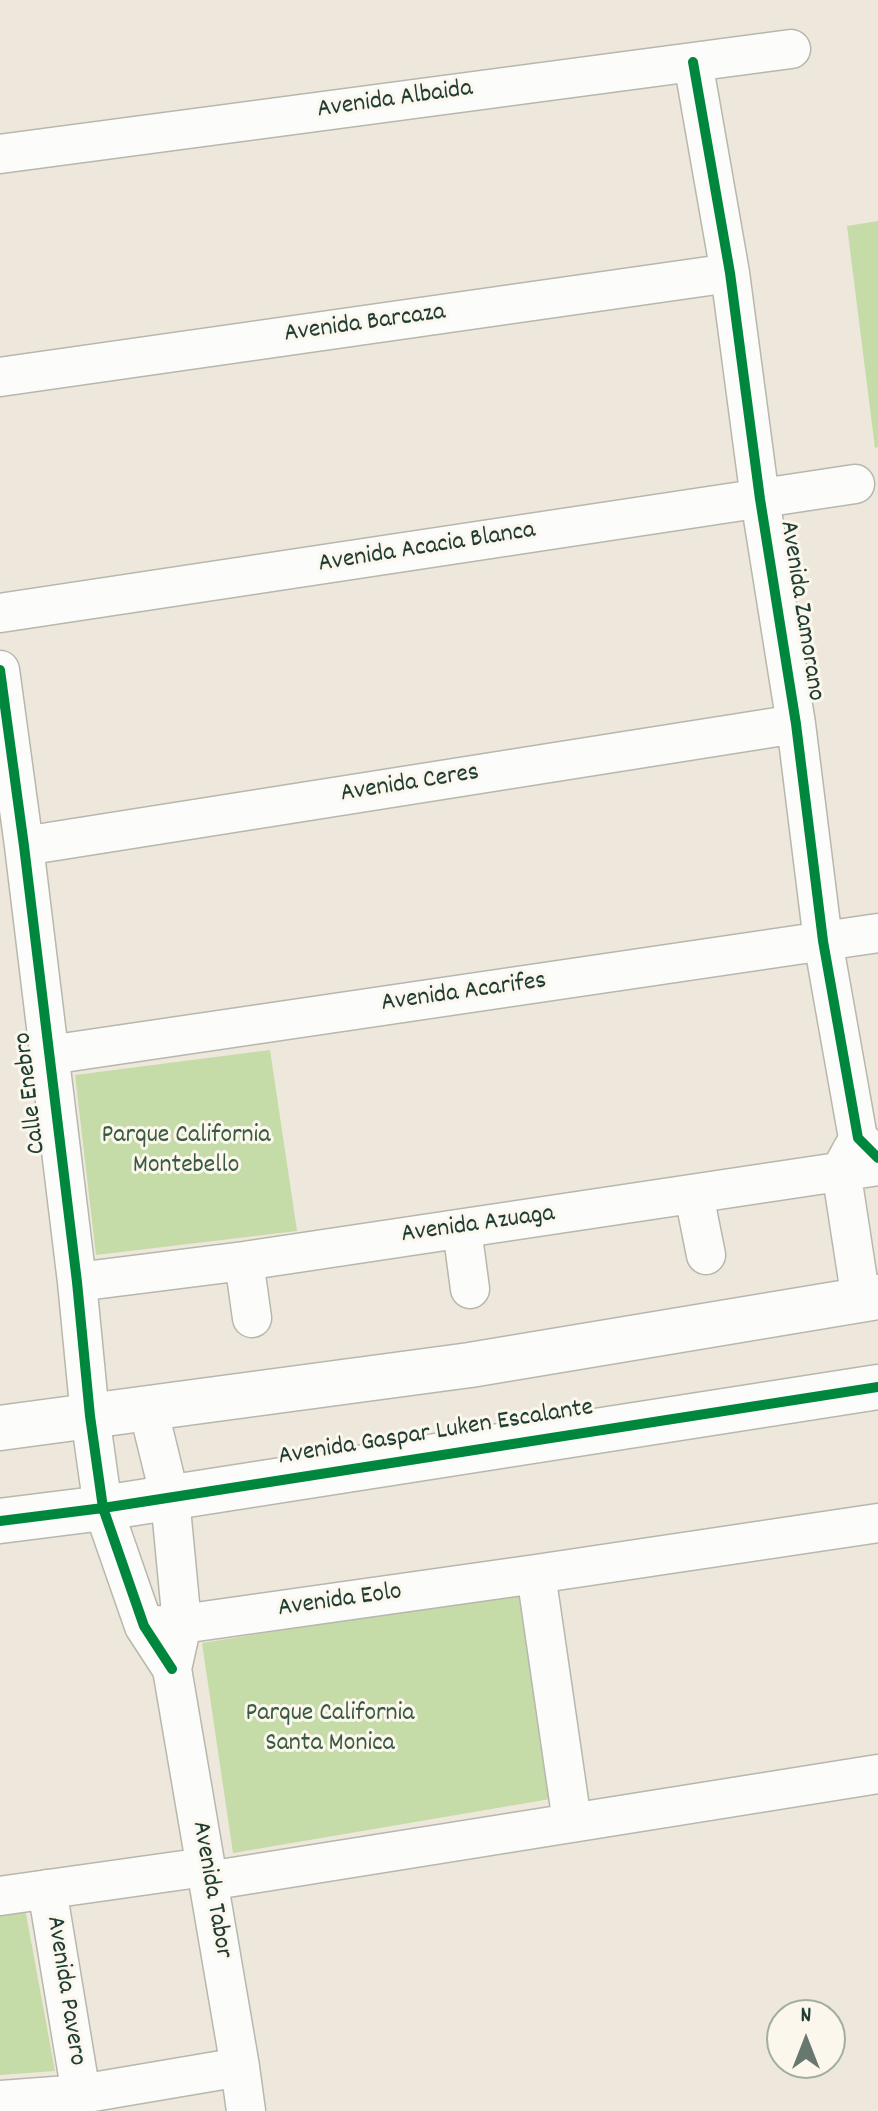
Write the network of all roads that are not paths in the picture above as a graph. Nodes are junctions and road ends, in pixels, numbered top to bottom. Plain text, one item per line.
1 (791, 49) dead end
2 (693, 62) junction
3 (0, 154) edge
4 (730, 273) junction
5 (0, 377) edge
6 (855, 484) dead end
7 (760, 499) junction
8 (0, 613) edge
9 (0, 670) edge
10 (796, 724) junction
11 (24, 846) junction
12 (878, 933) edge
13 (823, 941) junction
14 (49, 1055) junction
15 (864, 1158) edge
16 (694, 1195) junction
17 (462, 1229) junction
18 (706, 1255) dead end
19 (244, 1261) junction
20 (77, 1282) junction
21 (470, 1289) dead end
22 (869, 1299) edge
23 (252, 1318) dead end
24 (878, 1387) edge
25 (148, 1408) junction
26 (90, 1416) junction
27 (0, 1428) edge
28 (170, 1498) junction
29 (103, 1508) junction
30 (0, 1521) edge
31 (878, 1523) edge
32 (536, 1574) junction
33 (182, 1624) junction
34 (144, 1626) junction
35 (172, 1669) junction
36 (878, 1774) edge
37 (572, 1822) junction
38 (206, 1874) junction
39 (47, 1889) junction
40 (0, 1896) edge
41 (240, 2067) junction
42 (81, 2094) junction
43 (0, 2100) edge
44 (246, 2111) edge

1 - 2 street, Avenida Albaida
2 - 3 street, Avenida Albaida
2 - 4 street, Avenida Zamorano
4 - 5 street, Avenida Barcaza
4 - 7 street, Avenida Zamorano
6 - 7 street, Avenida Acacia Blanca
7 - 8 street, Avenida Acacia Blanca
7 - 10 street, Avenida Zamorano
9 - 11 street, Calle Enebro
10 - 11 street, Avenida Ceres
10 - 13 street, Avenida Zamorano
11 - 14 street, Calle Enebro
12 - 13 street, Avenida Acarifes
13 - 14 street, Avenida Acarifes
13 - 15 street, Avenida Zamorano
14 - 20 street, Calle Enebro
15 - 16 street, Avenida Azuaga
15 - 22 street, Avenida Zamorano
16 - 17 street, Avenida Azuaga
16 - 18 street
17 - 19 street, Avenida Azuaga
17 - 21 street
19 - 20 street, Avenida Azuaga
19 - 23 street
20 - 26 street, Calle Enebro
22 - 25 street
24 - 28 street, Avenida Gaspar Luken Escalante
25 - 26 street
25 - 28 street, Avenida Tabor
26 - 27 street
26 - 29 street, Avenida Tabor
28 - 29 street, Avenida Gaspar Luken Escalante
28 - 33 street, Avenida Tabor
29 - 30 street, Avenida Gaspar Luken Escalante
29 - 34 street, Avenida Tabor
31 - 32 street, Avenida Eolo
32 - 33 street, Avenida Eolo
32 - 37 street
33 - 34 street, Avenida Eolo
33 - 35 street, Avenida Tabor
34 - 35 street, Avenida Tabor
35 - 38 street, Avenida Tabor
36 - 37 street
37 - 38 street
38 - 39 street
38 - 41 street, Avenida Tabor
39 - 40 street
39 - 42 street, Avenida Pavero
41 - 42 street
41 - 44 street, Avenida Tabor
42 - 43 street

